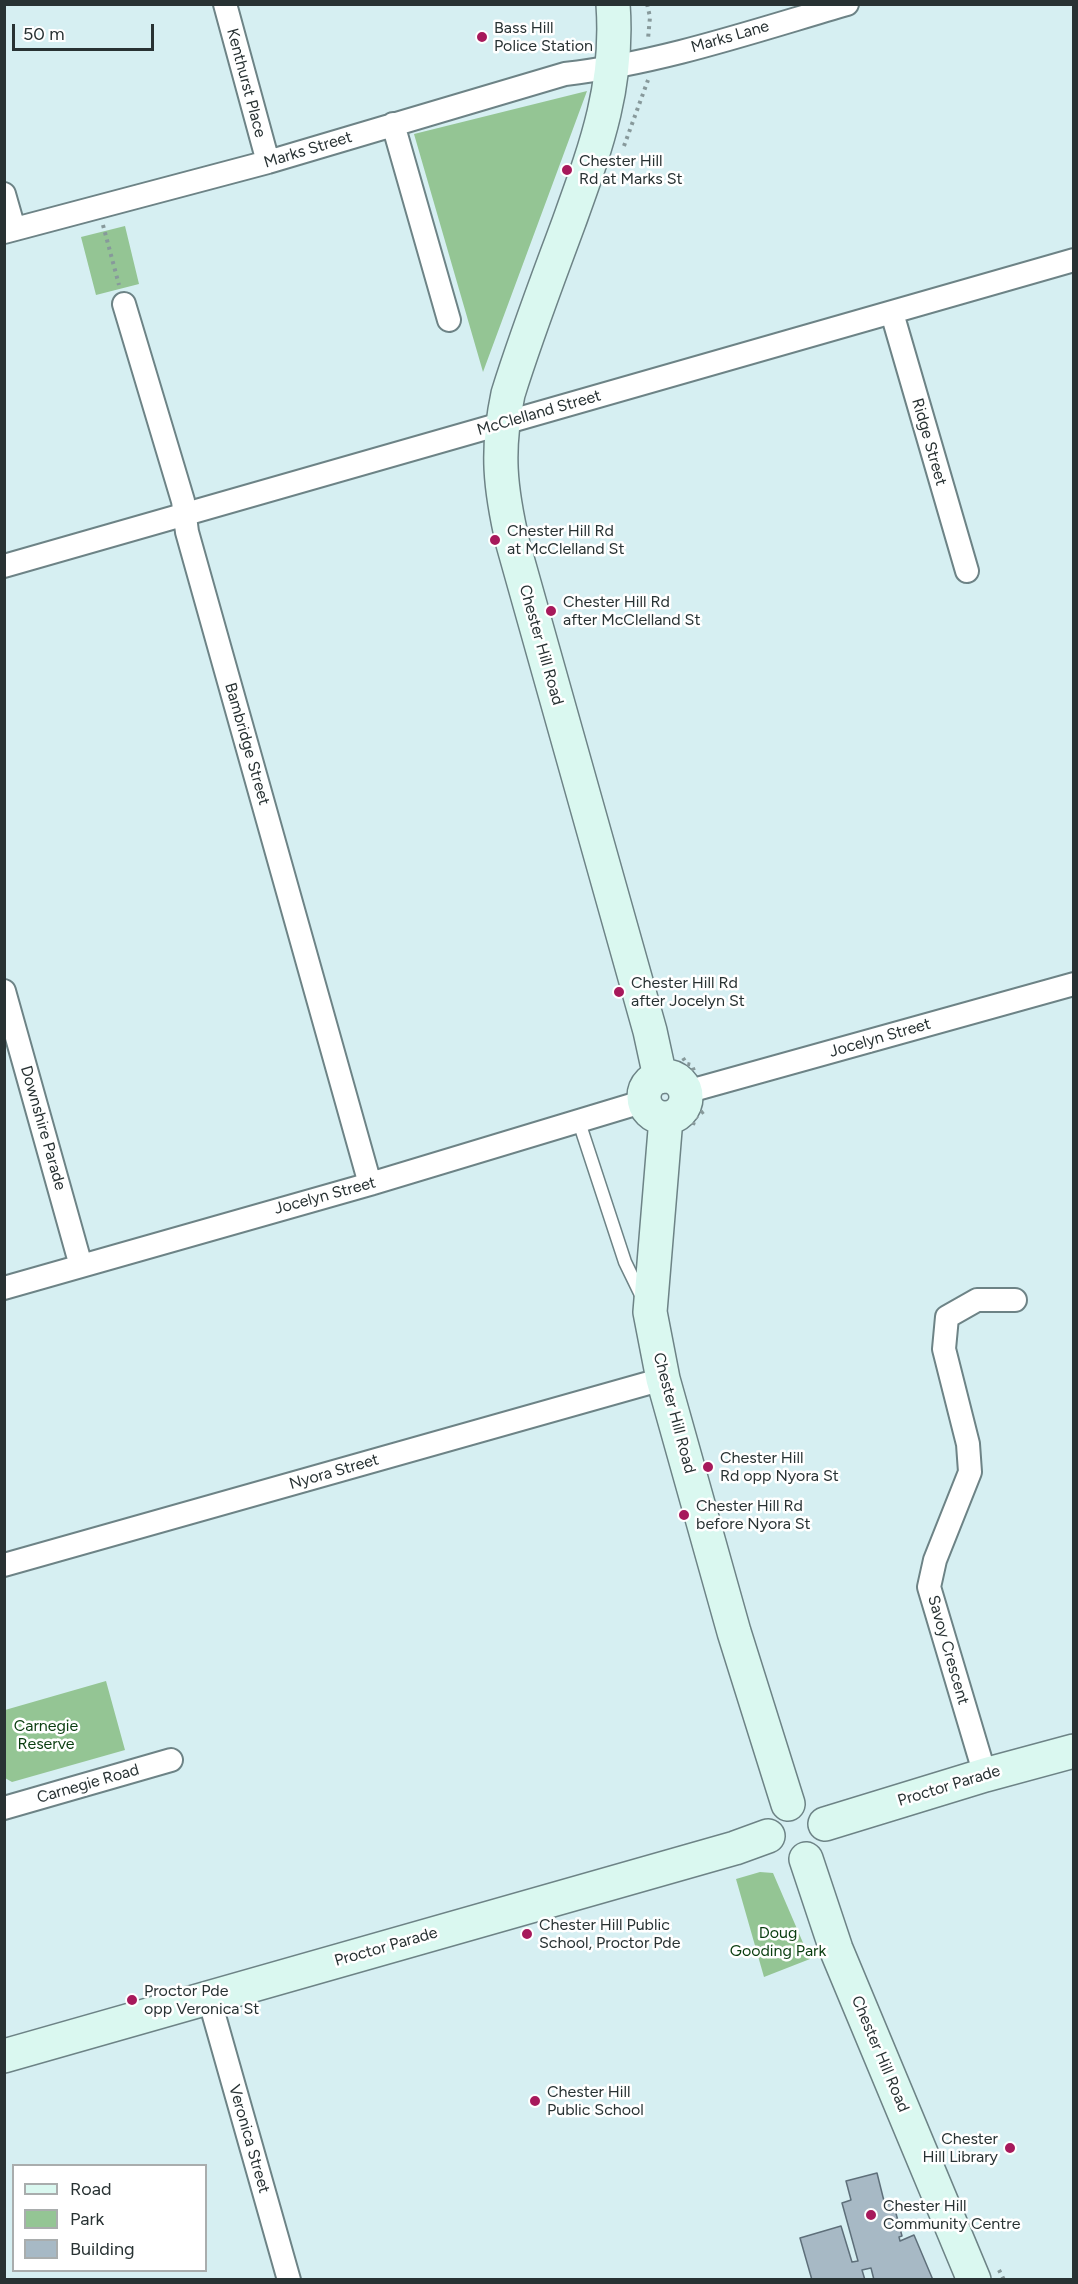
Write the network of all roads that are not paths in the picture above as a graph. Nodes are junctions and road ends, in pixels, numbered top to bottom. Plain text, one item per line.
1 (225, 4) edge
2 (612, 4) edge
3 (847, 4) edge
4 (612, 69) junction
5 (393, 124) junction
6 (268, 162) junction
7 (4, 194) edge
8 (9, 231) edge
9 (1074, 260) edge
10 (124, 304) road end
11 (892, 313) junction
12 (449, 320) dead end
13 (501, 424) junction
14 (185, 515) junction
15 (4, 566) edge
16 (967, 571) dead end
17 (1074, 984) edge
18 (4, 991) edge
19 (676, 1104) junction
20 (579, 1122) junction
21 (370, 1184) junction
22 (81, 1266) junction
23 (4, 1288) edge
24 (1015, 1300) dead end
25 (650, 1311) junction
26 (663, 1379) junction
27 (4, 1566) edge
28 (1074, 1751) edge
29 (171, 1760) dead end
30 (985, 1775) junction
31 (788, 1804) junction
32 (4, 1808) edge
33 (825, 1824) junction
34 (768, 1836) junction
35 (806, 1859) junction
36 (209, 1998) junction
37 (4, 2056) edge
38 (289, 2280) edge
39 (974, 2280) edge

1 - 6 street, Kenthurst Place
2 - 4 street, Chester Hill Road
3 - 4 street, Marks Lane
4 - 5 street, Marks Street
4 - 13 street, Chester Hill Road
5 - 6 street, Marks Street
5 - 12 street
6 - 8 street, Marks Street
7 - 8 street
9 - 11 street, McClelland Street
10 - 14 street, Bambridge Street
11 - 13 street, McClelland Street
11 - 16 street, Ridge Street
13 - 14 street, McClelland Street
13 - 19 street, Chester Hill Road
14 - 15 street, McClelland Street
14 - 21 street, Bambridge Street
17 - 19 street, Jocelyn Street
18 - 22 street, Downshire Parade
19 - 20 street, Jocelyn Street
19 - 25 street, Chester Hill Road
20 - 21 street, Jocelyn Street
20 - 25 lane
21 - 22 street, Jocelyn Street
22 - 23 street, Jocelyn Street
24 - 30 street, Savoy Crescent
25 - 26 street, Chester Hill Road
26 - 27 street, Nyora Street
26 - 31 street, Chester Hill Road
28 - 30 street, Proctor Parade
29 - 32 street, Carnegie Road
30 - 33 street, Proctor Parade
31 - 33 street
31 - 34 street
33 - 35 street
34 - 35 street
34 - 36 street, Proctor Parade
35 - 39 street, Chester Hill Road
36 - 37 street, Proctor Parade
36 - 38 street, Veronica Street

